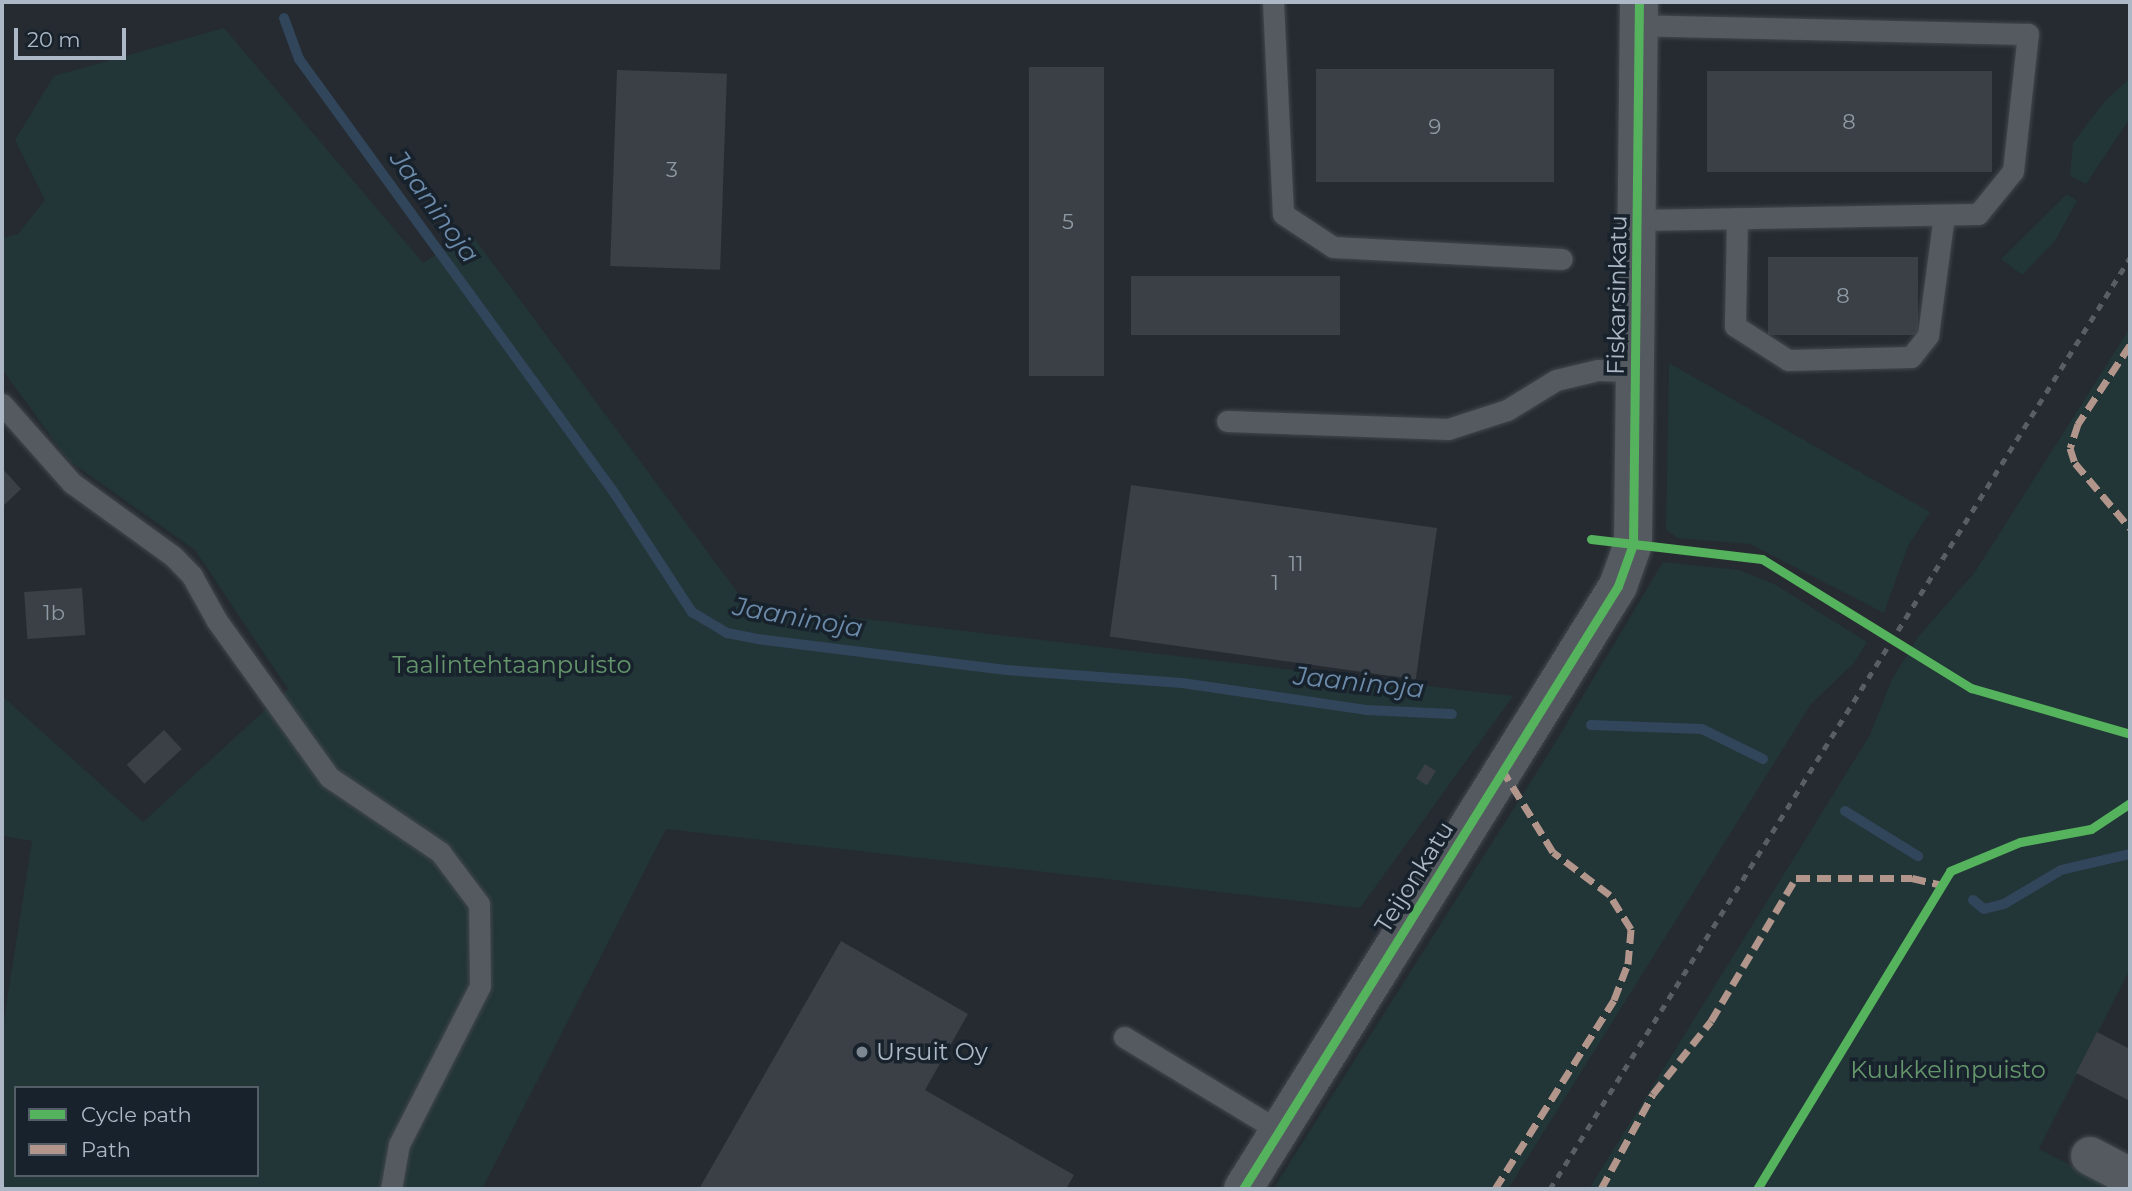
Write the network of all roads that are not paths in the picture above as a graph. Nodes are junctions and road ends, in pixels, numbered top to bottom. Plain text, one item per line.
1 (1273, 2) edge
2 (1638, 14) edge
3 (1944, 215) junction
4 (1737, 218) junction
5 (1637, 220) junction
6 (1562, 259) dead end
7 (1635, 371) junction
8 (2, 404) edge
9 (1227, 421) dead end
10 (1618, 586) joint
11 (1124, 1037) dead end
12 (1279, 1132) junction
13 (2090, 1156) dead end
14 (2130, 1177) edge
15 (391, 1189) edge
16 (1243, 1189) edge

1 - 6 lane
2 - 3 lane
2 - 5 street, Fiskarsinkatu
3 - 4 lane
3 - 4 lane
4 - 5 lane
5 - 7 street, Fiskarsinkatu
7 - 9 lane
7 - 10 street, Fiskarsinkatu
8 - 15 lane
10 - 12 street, Teijonkatu
11 - 12 lane
12 - 16 street, Teijonkatu
13 - 14 street

